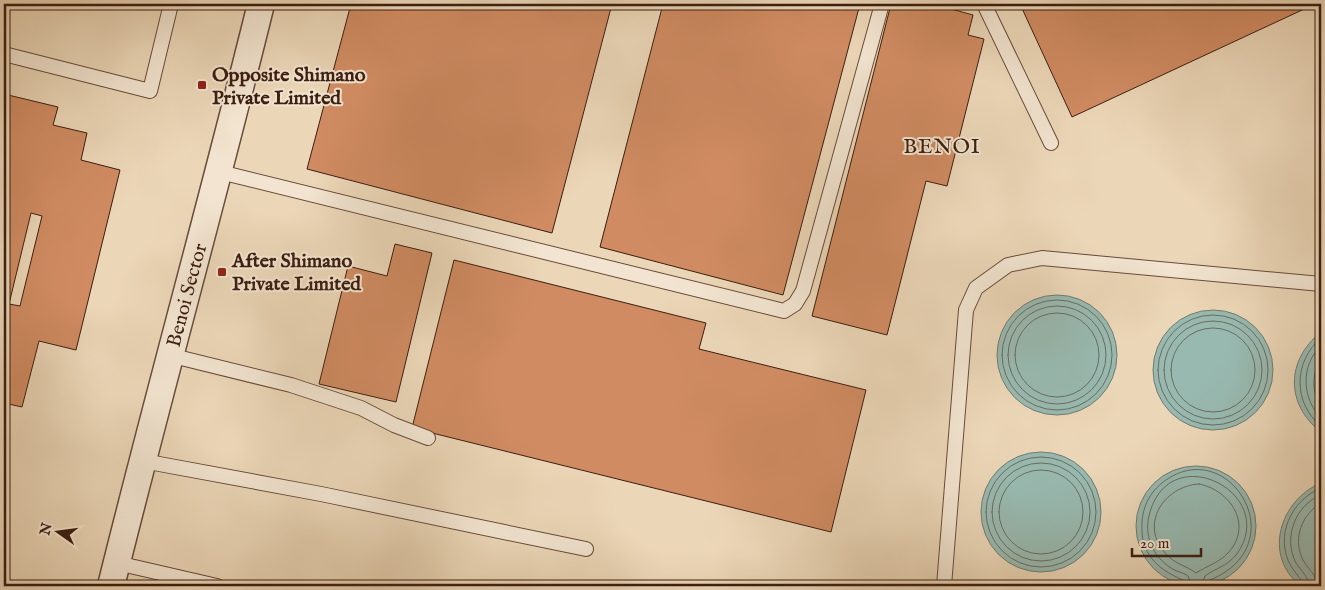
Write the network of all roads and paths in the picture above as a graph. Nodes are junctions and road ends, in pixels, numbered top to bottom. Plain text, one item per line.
1 (171, 4) edge
2 (261, 4) edge
3 (882, 4) edge
4 (984, 4) edge
5 (4, 54) edge
6 (1051, 143) dead end
7 (220, 172) junction
8 (1321, 284) edge
9 (169, 355) junction
10 (428, 438) dead end
11 (143, 461) junction
12 (586, 548) dead end
13 (114, 574) edge
14 (217, 586) edge
15 (944, 586) edge

1 - 5 lane
2 - 7 street, Benoi Sector
3 - 7 lane
4 - 6 lane
7 - 9 street, Benoi Sector
8 - 15 lane
9 - 10 lane
9 - 11 street, Benoi Sector
11 - 12 lane
11 - 13 street, Benoi Sector
13 - 14 lane

